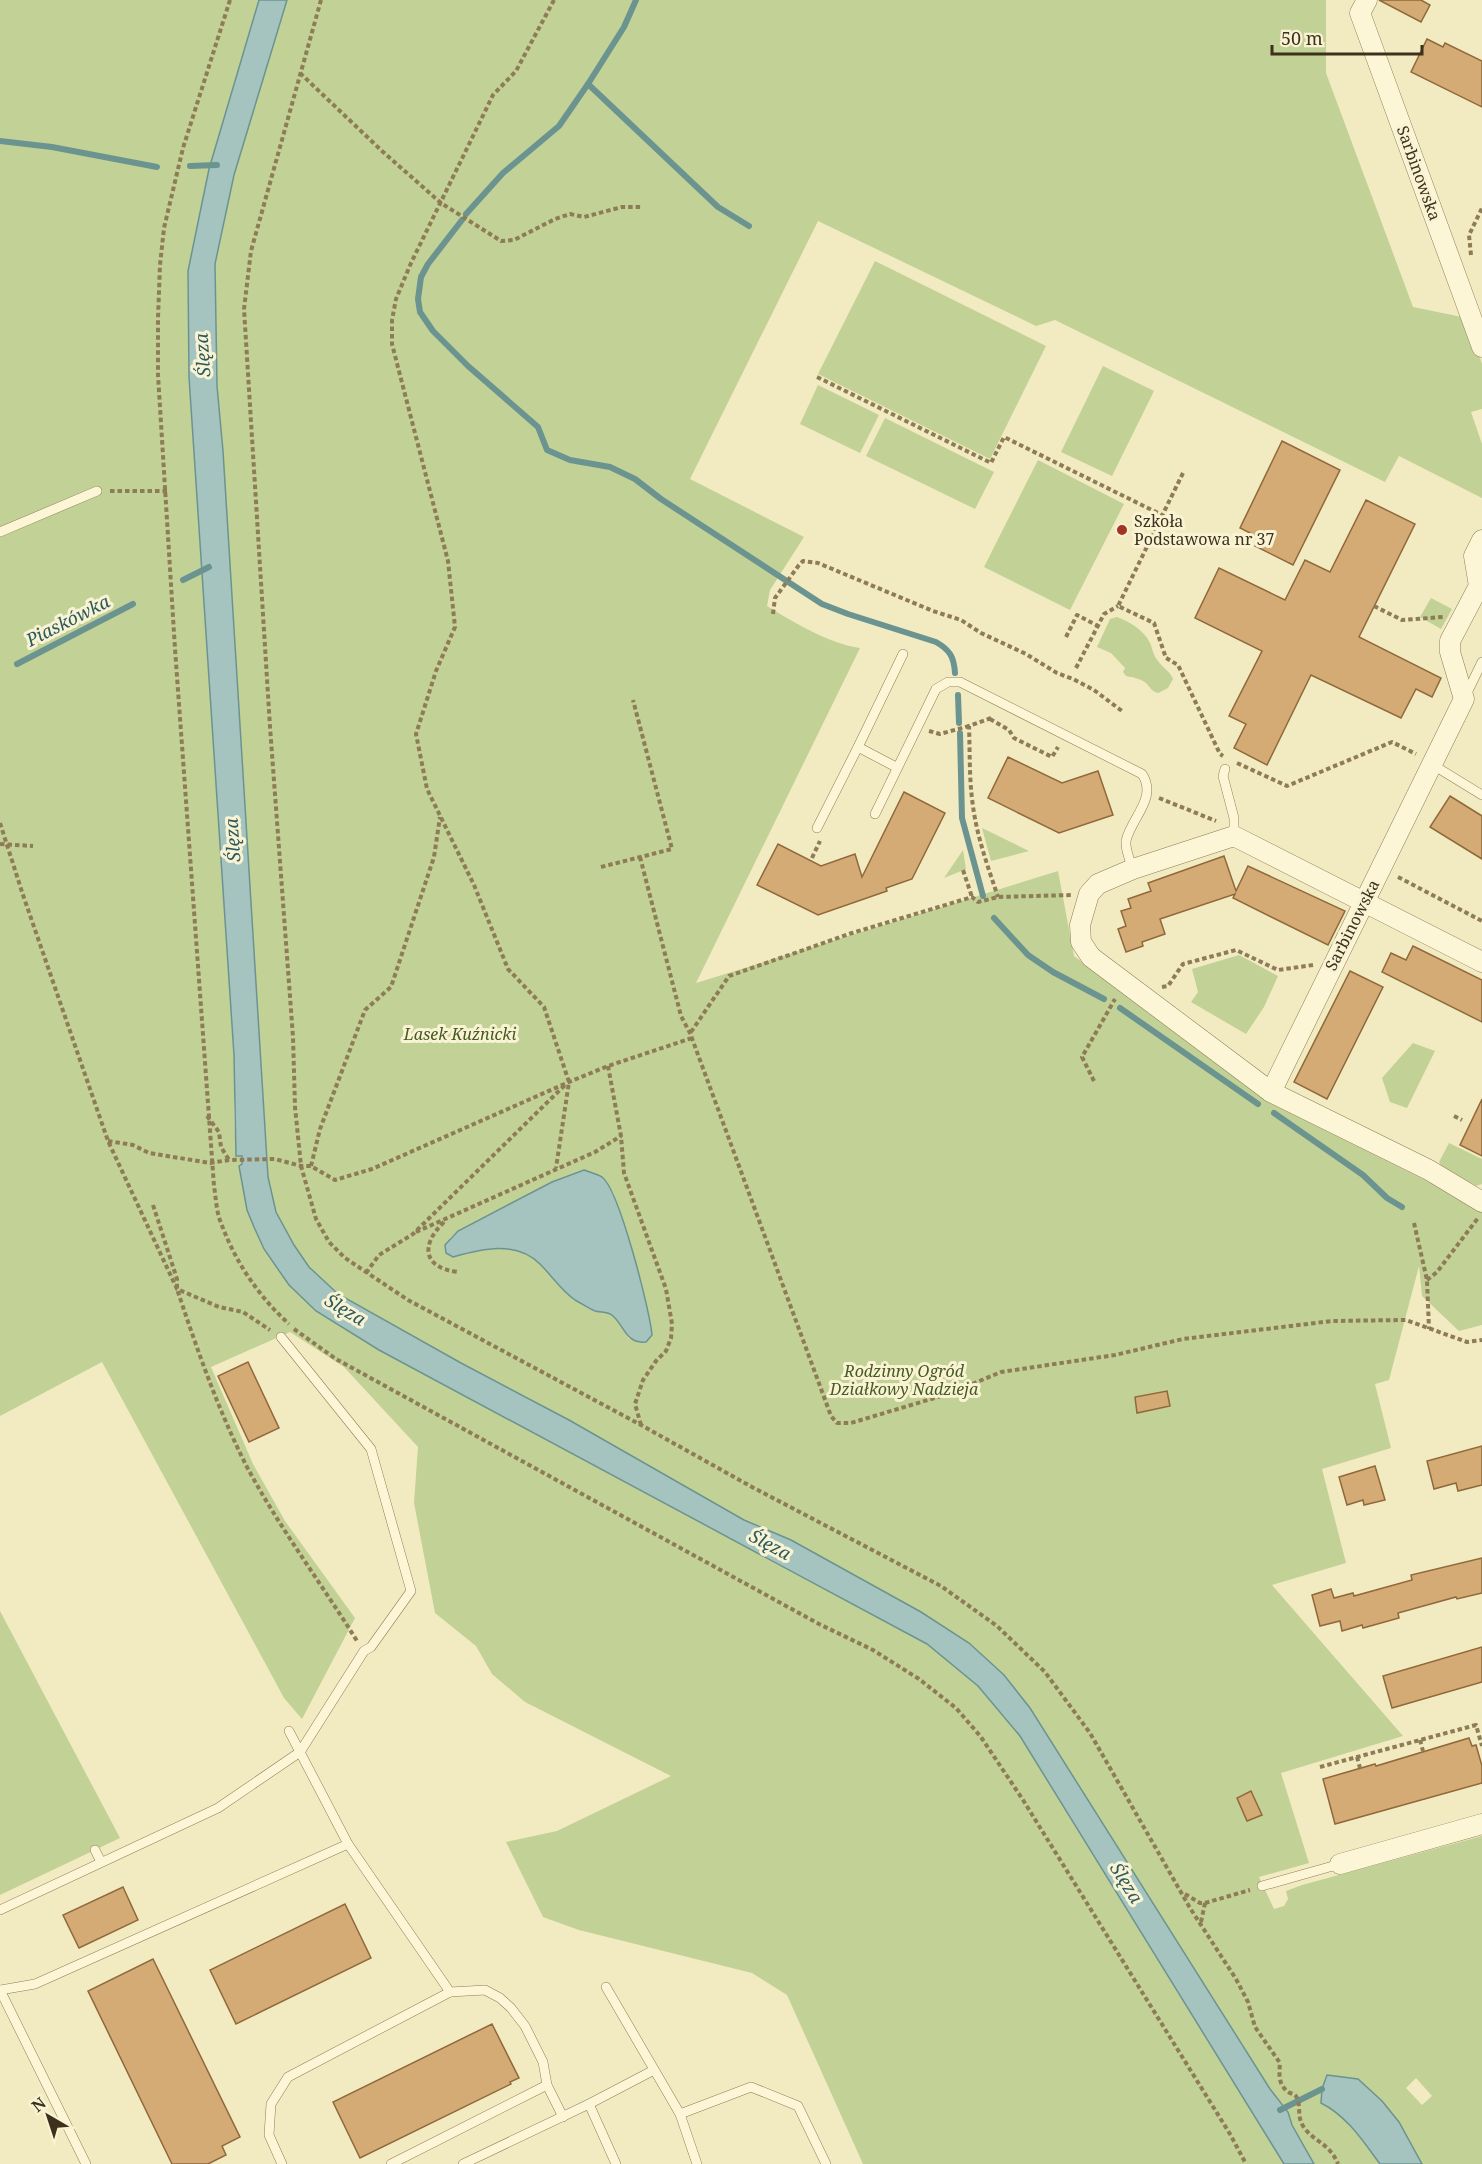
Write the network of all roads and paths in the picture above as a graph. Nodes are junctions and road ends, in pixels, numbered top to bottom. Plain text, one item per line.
1 (230, 0) edge
2 (321, 0) edge
3 (554, 0) edge
4 (1367, 0) edge
5 (300, 73) junction
6 (441, 202) junction
7 (643, 207) dead end
8 (1482, 208) edge
9 (1469, 235) dead end
10 (1482, 347) edge
11 (817, 377) dead end
12 (1183, 472) dead end
13 (97, 491) joint
14 (167, 491) junction
15 (1162, 515) junction
16 (0, 532) edge
17 (1482, 540) edge
18 (1118, 606) junction
19 (1374, 606) dead end
20 (772, 614) dead end
21 (1402, 620) dead end
22 (1098, 626) junction
23 (1066, 637) dead end
24 (903, 654) dead end
25 (1482, 662) edge
26 (1076, 668) dead end
27 (1464, 699) junction
28 (633, 700) dead end
29 (999, 702) junction
30 (1122, 711) dead end
31 (990, 719) junction
32 (969, 726) junction
33 (927, 730) dead end
34 (858, 747) junction
35 (1068, 747) dead end
36 (1428, 761) junction
37 (896, 767) junction
38 (1225, 769) dead end
39 (1148, 793) junction
40 (1482, 795) edge
41 (875, 814) dead end
42 (440, 816) junction
43 (0, 823) edge
44 (817, 828) dead end
45 (1234, 832) junction
46 (820, 840) dead end
47 (0, 844) edge
48 (7, 844) junction
49 (33, 846) dead end
50 (640, 857) junction
51 (812, 858) dead end
52 (601, 867) dead end
53 (1381, 868) junction
54 (1133, 869) junction
55 (963, 870) dead end
56 (1089, 894) junction
57 (972, 897) junction
58 (998, 897) junction
59 (1364, 902) junction
60 (1482, 921) edge
61 (1482, 962) edge
62 (1332, 966) junction
63 (1126, 983) junction
64 (1143, 996) junction
65 (691, 1036) junction
66 (609, 1066) junction
67 (1094, 1081) dead end
68 (569, 1082) junction
69 (1271, 1092) junction
70 (207, 1116) junction
71 (1454, 1116) dead end
72 (1462, 1120) dead end
73 (621, 1136) junction
74 (108, 1141) junction
75 (229, 1160) junction
76 (210, 1163) junction
77 (301, 1166) junction
78 (311, 1166) junction
79 (556, 1168) junction
80 (1480, 1200) edge
81 (153, 1205) dead end
82 (446, 1219) junction
83 (1414, 1223) dead end
84 (413, 1233) junction
85 (458, 1272) dead end
86 (366, 1273) junction
87 (1427, 1281) junction
88 (177, 1288) junction
89 (1429, 1329) junction
90 (281, 1337) joint
91 (1482, 1340) edge
92 (641, 1425) junction
93 (364, 1651) junction
94 (289, 1731) dead end
95 (1420, 1740) junction
96 (1482, 1746) edge
97 (1423, 1751) dead end
98 (300, 1752) junction
99 (1357, 1757) junction
100 (1320, 1767) dead end
101 (1360, 1768) dead end
102 (1482, 1824) edge
103 (348, 1844) junction
104 (94, 1850) dead end
105 (101, 1862) junction
106 (1340, 1864) joint
107 (1262, 1886) joint
108 (1184, 1894) junction
109 (1205, 1903) junction
110 (0, 1910) edge
111 (1201, 1922) junction
112 (606, 1986) dead end
113 (0, 1990) edge
114 (450, 1992) junction
115 (654, 2070) junction
116 (547, 2085) junction
117 (589, 2104) junction
118 (680, 2114) junction
119 (563, 2117) junction
120 (86, 2164) edge
121 (282, 2164) edge
122 (391, 2164) edge
123 (463, 2164) edge
124 (616, 2164) edge
125 (697, 2164) edge
126 (826, 2164) edge
127 (1246, 2164) edge
128 (1338, 2164) edge

1 - 14 path
2 - 5 path
3 - 6 path
4 - 10 street, Sarbinowska
5 - 6 path
5 - 77 path
6 - 7 path
6 - 42 path
8 - 9 path
11 - 15 path
12 - 15 path
13 - 14 path
13 - 16 lane
14 - 70 path
15 - 18 path
17 - 27 street
18 - 22 path
18 - 36 path
19 - 21 path
20 - 30 path
22 - 23 path
22 - 26 path
24 - 34 lane
25 - 27 lane
27 - 36 street, Sarbinowska
28 - 50 path
29 - 31 path
29 - 37 lane
29 - 39 lane
31 - 32 path
31 - 35 path
32 - 33 path
32 - 58 path
34 - 37 lane
34 - 44 lane
36 - 40 lane
36 - 53 street, Sarbinowska
37 - 41 lane
38 - 45 lane
39 - 45 path
39 - 54 lane
42 - 68 path
42 - 78 path
43 - 48 path
45 - 54 street
45 - 59 street
46 - 51 path
47 - 48 path
48 - 49 path
48 - 74 path
50 - 52 path
50 - 65 path
53 - 59 street, Sarbinowska
53 - 60 path
54 - 56 street
55 - 57 path
56 - 58 path
56 - 63 street
57 - 58 path
57 - 65 path
59 - 61 street
59 - 62 street, Sarbinowska
62 - 64 path
62 - 69 street, Sarbinowska
63 - 64 street
63 - 67 path
64 - 69 street
65 - 66 path
65 - 89 path
66 - 68 path
66 - 73 path
68 - 78 path
68 - 79 path
68 - 84 path
69 - 80 street
70 - 75 path
70 - 76 path
71 - 72 path
73 - 79 path
73 - 92 path
74 - 76 path
74 - 88 path
75 - 76 path
75 - 77 path
76 - 127 path
77 - 78 path
77 - 86 path
79 - 82 path
80 - 87 path
81 - 88 path
82 - 84 path
82 - 85 path
83 - 87 path
84 - 86 path
86 - 92 path
87 - 89 path
88 - 90 path
88 - 93 path
89 - 91 path
90 - 93 lane
92 - 108 path
93 - 98 lane
94 - 98 lane
95 - 96 path
95 - 97 path
95 - 99 path
98 - 103 lane
98 - 105 lane
99 - 100 path
99 - 101 path
102 - 106 street
103 - 113 lane
103 - 114 lane
104 - 105 lane
105 - 110 lane
106 - 107 lane
107 - 109 path
108 - 109 path
108 - 111 path
109 - 111 path
111 - 128 path
112 - 115 lane
113 - 120 lane
114 - 116 lane
114 - 121 lane
115 - 117 lane
115 - 118 lane
116 - 119 lane
116 - 122 lane
117 - 119 lane
117 - 124 lane
118 - 125 lane
118 - 126 lane
119 - 123 lane

